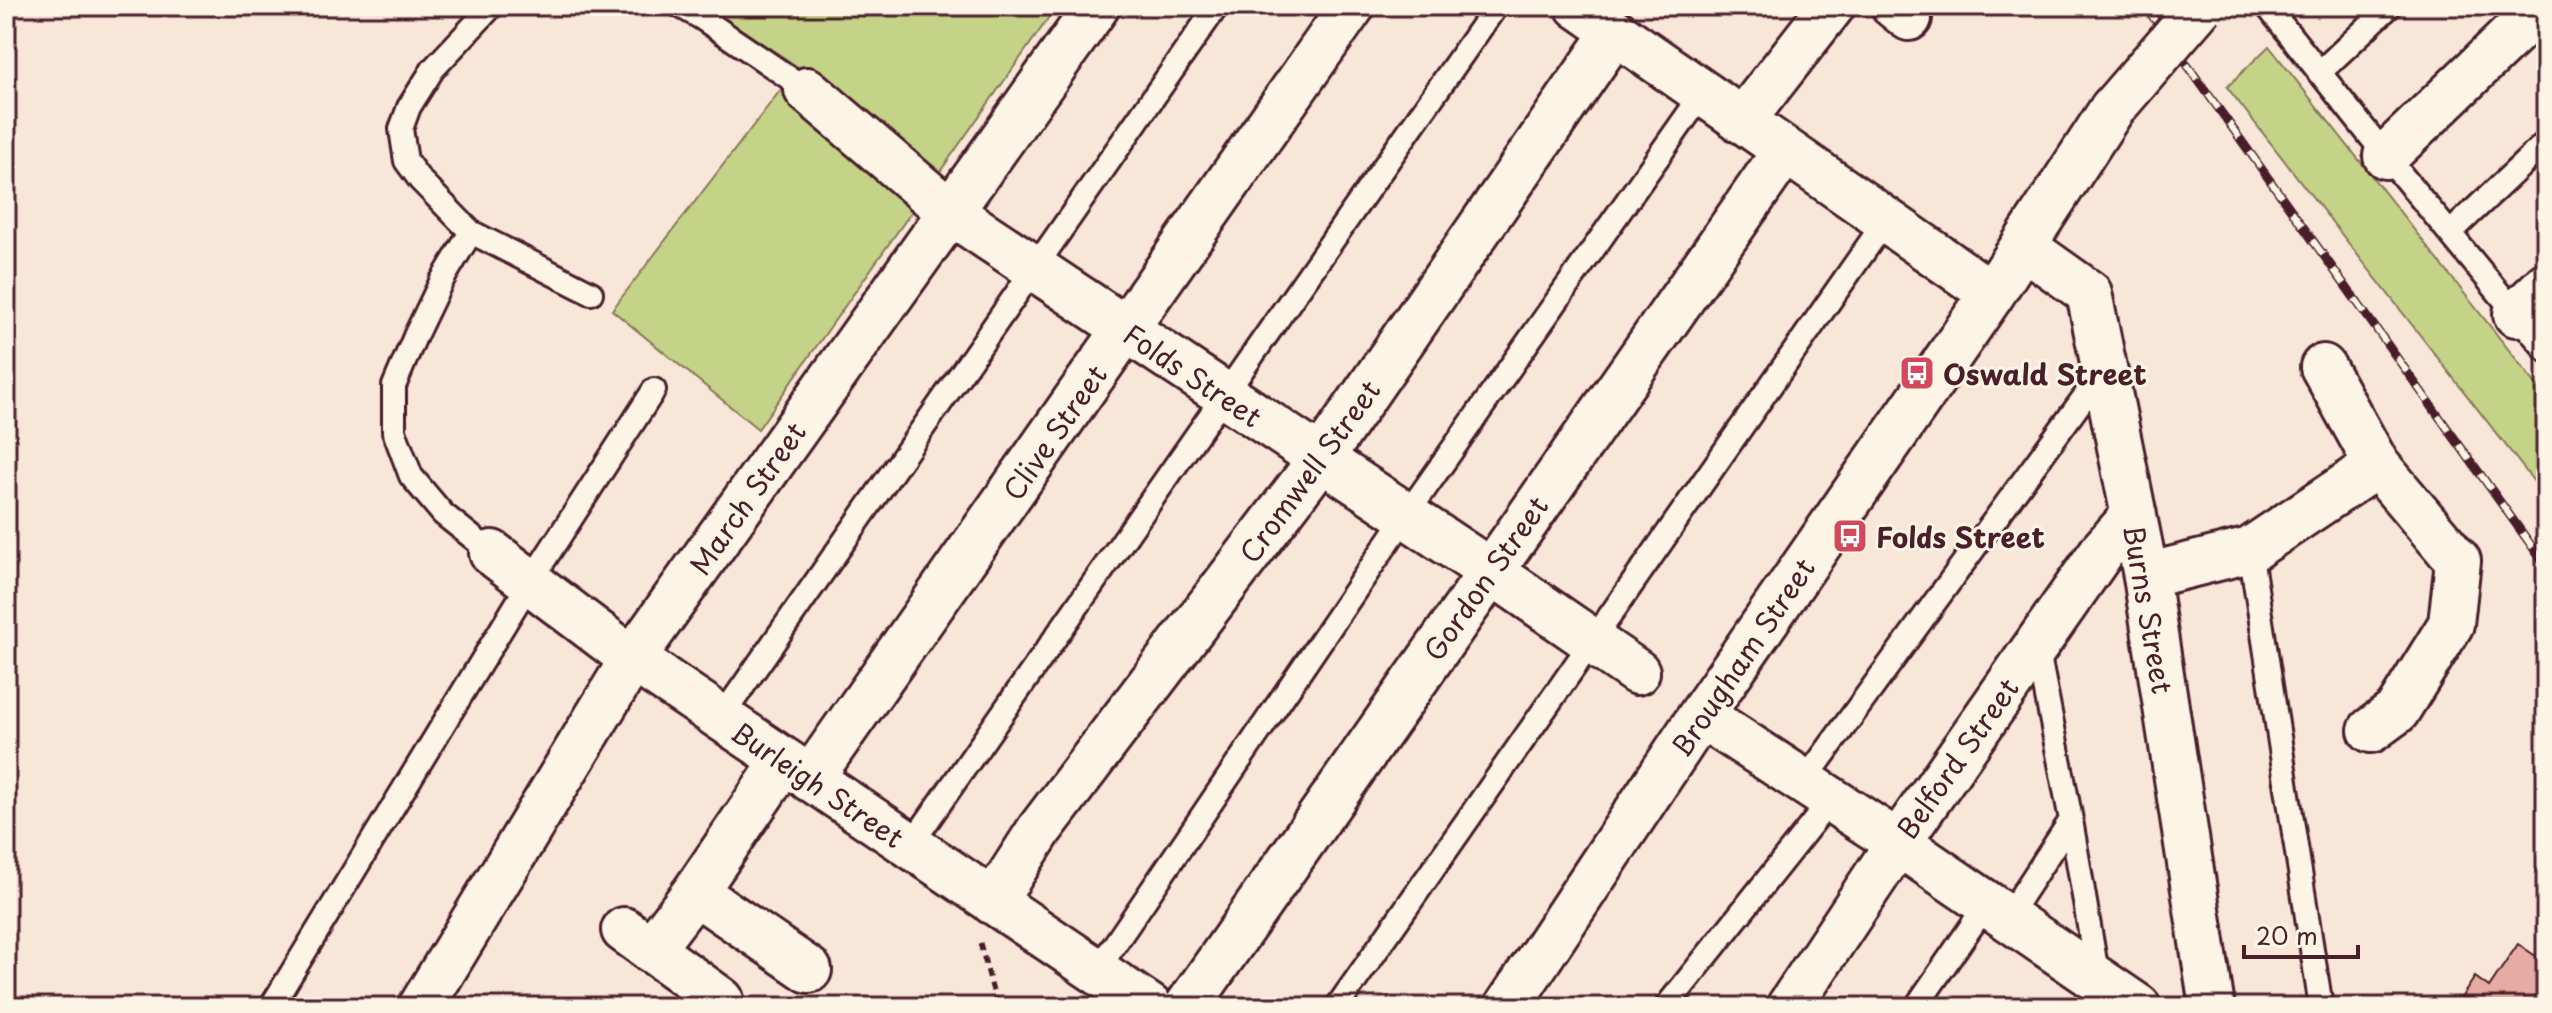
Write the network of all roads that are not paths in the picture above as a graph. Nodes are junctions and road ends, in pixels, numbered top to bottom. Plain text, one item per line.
1 (492, 6) edge
2 (680, 6) edge
3 (1097, 6) edge
4 (1217, 6) edge
5 (1352, 6) edge
6 (1496, 6) edge
7 (1578, 6) edge
8 (1832, 6) edge
9 (2201, 6) edge
10 (2267, 6) edge
11 (2390, 6) edge
12 (2542, 6) edge
13 (1615, 32) junction
14 (2319, 73) junction
15 (807, 90) joint
16 (1703, 93) junction
17 (1742, 121) junction
18 (2546, 142) edge
19 (1785, 151) junction
20 (2386, 156) junction
21 (950, 212) junction
22 (1886, 220) junction
23 (471, 232) junction
24 (2450, 233) junction
25 (2023, 246) junction
26 (1034, 269) junction
27 (591, 293) dead end
28 (1992, 294) junction
29 (2531, 299) edge
30 (1126, 330) junction
31 (2546, 350) edge
32 (2323, 367) dead end
33 (2105, 368) junction
34 (654, 390) dead end
35 (1224, 396) junction
36 (1320, 460) junction
37 (2377, 465) junction
38 (2134, 515) junction
39 (1405, 517) junction
40 (2250, 550) junction
41 (492, 553) joint
42 (1490, 571) junction
43 (2146, 576) junction
44 (530, 582) junction
45 (1592, 642) junction
46 (2037, 645) junction
47 (633, 658) junction
48 (1637, 672) dead end
49 (1701, 715) junction
50 (721, 718) junction
51 (2371, 730) dead end
52 (797, 770) junction
53 (1817, 792) junction
54 (2071, 820) junction
55 (1898, 843) junction
56 (910, 846) junction
57 (695, 892) junction
58 (993, 902) junction
59 (1996, 912) junction
60 (809, 970) dead end
61 (1096, 972) junction
62 (2098, 980) junction
63 (721, 1000) dead end
64 (271, 1007) edge
65 (421, 1007) edge
66 (1150, 1007) edge
67 (1187, 1007) edge
68 (1337, 1007) edge
69 (1507, 1007) edge
70 (1666, 1007) edge
71 (1789, 1007) edge
72 (1916, 1007) edge
73 (2138, 1007) edge
74 (2212, 1007) edge
75 (2321, 1007) edge

1 - 23 lane
2 - 15 lane
3 - 21 street, March Street
4 - 26 lane
5 - 30 street, Clive Street
6 - 35 lane
7 - 13 street
8 - 17 street
9 - 25 street, Brougham Street, bridge
10 - 14 lane
11 - 14 lane
12 - 20 street
13 - 16 street
13 - 36 street, Cromwell Street
14 - 20 lane
15 - 21 street, Folds Street
16 - 17 street
16 - 39 lane
17 - 19 street
18 - 24 lane
19 - 22 street
19 - 42 street, Gordon Street
20 - 24 lane
21 - 26 street, Folds Street
21 - 47 street, March Street
22 - 28 street
22 - 45 lane
23 - 27 lane
23 - 41 lane
24 - 29 lane
25 - 28 street, Brougham Street
25 - 33 street, Burns Street
26 - 30 street, Folds Street
26 - 50 lane
28 - 49 street, Brougham Street
29 - 31 lane
30 - 35 street, Folds Street
30 - 52 street, Clive Street
32 - 37 street
33 - 38 street, Burns Street
33 - 53 lane
34 - 44 lane
35 - 36 street, Folds Street
35 - 56 lane
36 - 39 street, Folds Street
36 - 58 street, Cromwell Street
37 - 40 street
37 - 51 street
38 - 43 street, Burns Street
38 - 46 street, Belford Street
39 - 42 street, Folds Street
39 - 61 lane
40 - 43 street
40 - 75 lane
41 - 44 street, Burleigh Street
42 - 45 street, Folds Street
42 - 67 street, Gordon Street
43 - 74 street, Burns Street
44 - 47 street, Burleigh Street
44 - 64 lane
45 - 48 street, Folds Street
45 - 68 lane
46 - 54 lane
46 - 55 street, Belford Street
47 - 50 street, Burleigh Street
47 - 65 street, March Street
49 - 53 street
49 - 69 street, Brougham Street
50 - 52 street, Burleigh Street
52 - 56 street, Burleigh Street
52 - 57 street, Clive Street
53 - 55 street
53 - 70 lane
54 - 59 lane
54 - 62 lane
55 - 59 street
55 - 71 street, Belford Street
56 - 58 street, Burleigh Street
57 - 60 street
57 - 63 street, Clive Street
58 - 61 street, Burleigh Street
59 - 62 street
59 - 72 lane
61 - 66 street, Burleigh Street
62 - 73 street

